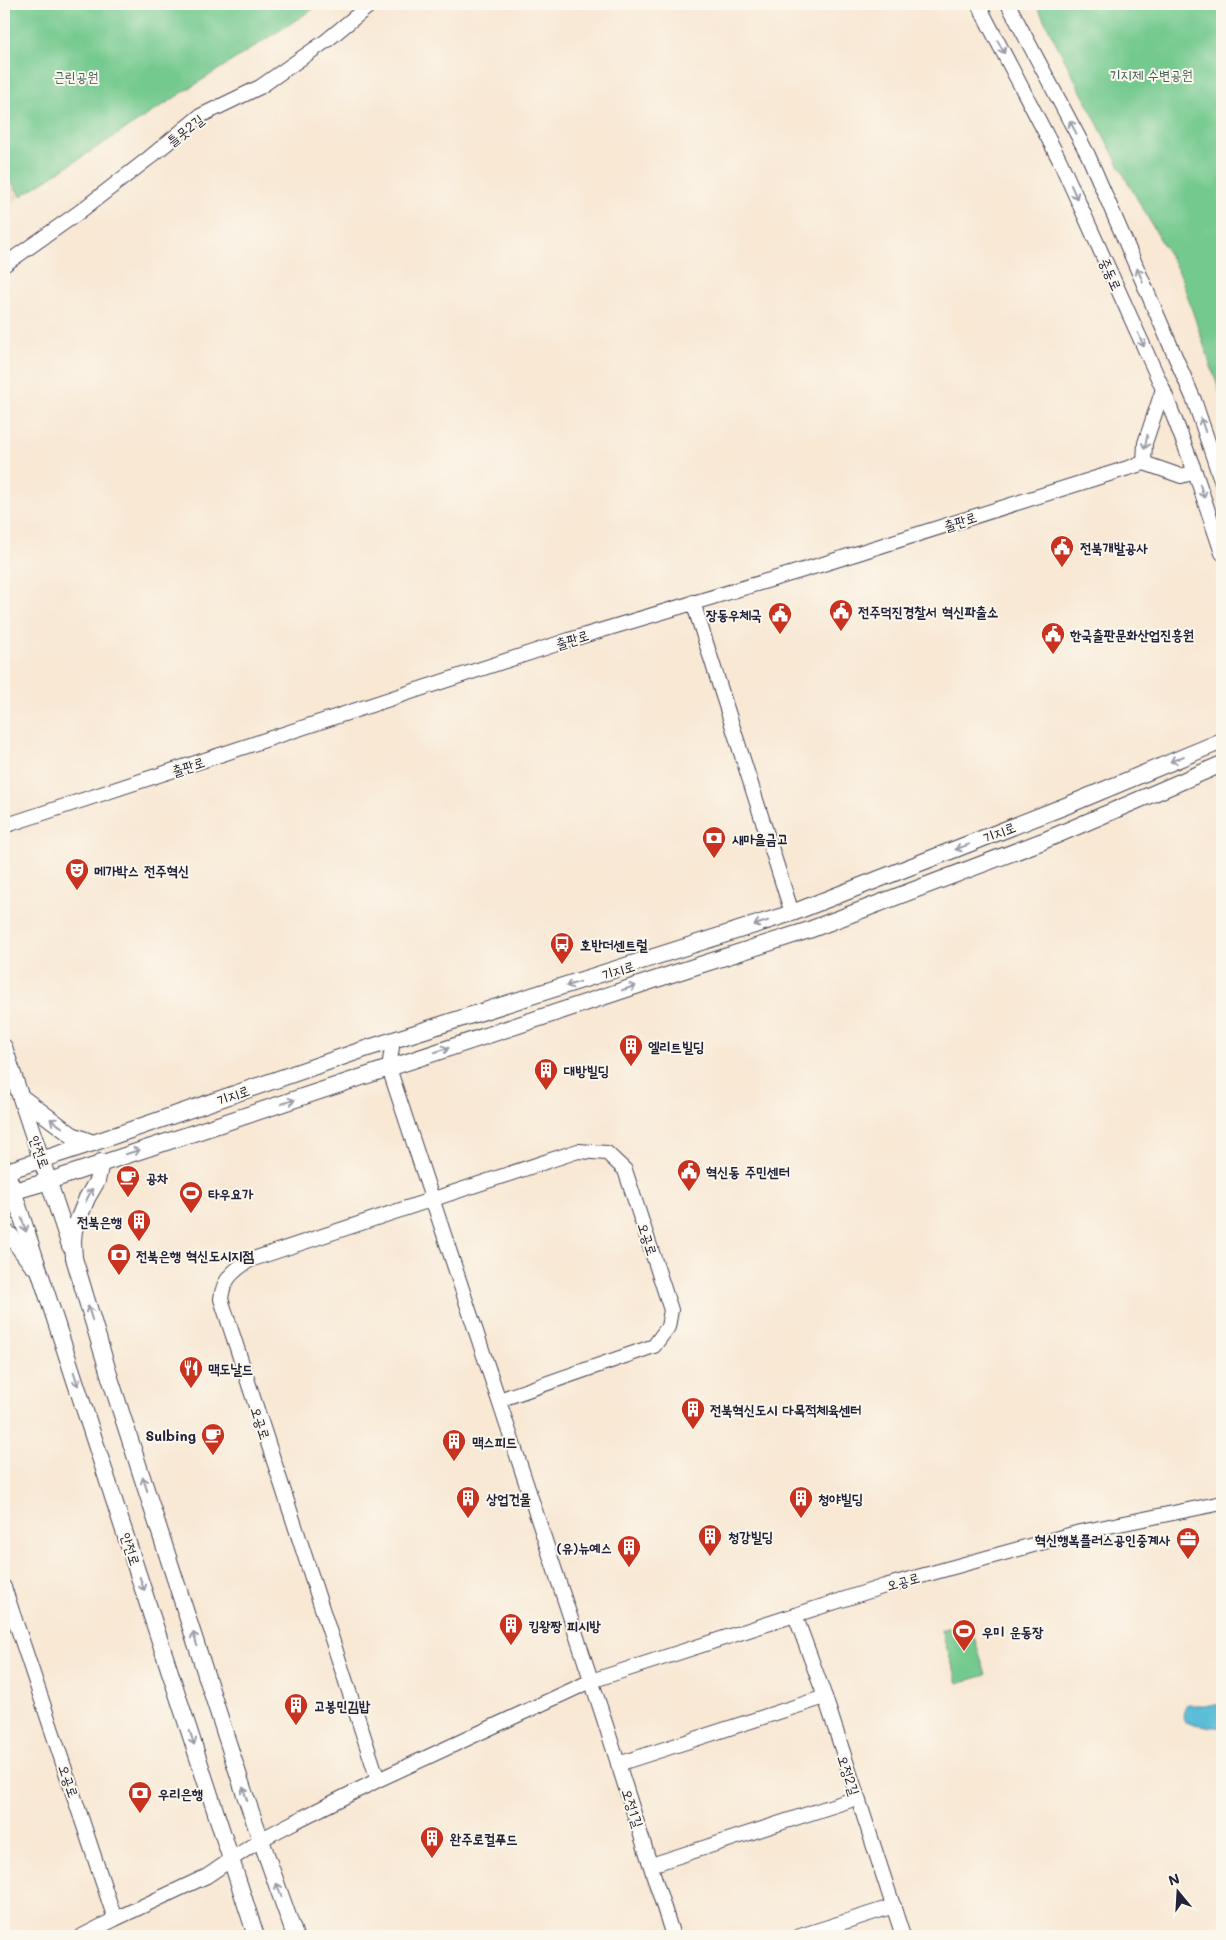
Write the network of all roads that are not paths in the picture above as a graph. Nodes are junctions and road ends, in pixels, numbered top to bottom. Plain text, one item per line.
1 (370, 4) edge
2 (978, 4) edge
3 (1008, 4) edge
4 (4, 265) edge
5 (1163, 389) junction
6 (1144, 463) junction
7 (1195, 472) junction
8 (1222, 483) edge
9 (1222, 553) edge
10 (693, 602) junction
11 (1222, 741) edge
12 (1222, 764) edge
13 (4, 826) edge
14 (792, 913) junction
15 (393, 1040) junction
16 (4, 1047) edge
17 (389, 1068) junction
18 (21, 1097) junction
19 (93, 1143) junction
20 (42, 1159) junction
21 (101, 1162) junction
22 (5, 1168) edge
23 (49, 1181) junction
24 (8, 1192) edge
25 (434, 1199) junction
26 (4, 1231) edge
27 (74, 1258) junction
28 (40, 1276) junction
29 (499, 1400) junction
30 (1222, 1503) edge
31 (4, 1587) edge
32 (795, 1615) junction
33 (591, 1681) junction
34 (825, 1697) junction
35 (618, 1764) junction
36 (378, 1780) junction
37 (857, 1798) junction
38 (260, 1840) junction
39 (231, 1860) junction
40 (651, 1865) junction
41 (894, 1906) junction
42 (115, 1919) junction
43 (82, 1936) edge
44 (256, 1936) edge
45 (295, 1936) edge
46 (673, 1936) edge
47 (800, 1936) edge
48 (904, 1936) edge

1 - 4 street, 틀못2길
2 -> 5 street, 중동로
8 -> 3 street, 중동로
5 -> 6 street
5 - 7 street, 중동로
6 - 7 street
6 - 10 street, 출판로
7 -> 9 street, 중동로
10 - 13 street, 출판로
10 - 14 street
11 -> 14 street, 기지로
17 -> 12 street, 기지로
14 -> 15 street, 기지로
15 - 17 street
15 - 19 street, 기지로
16 - 18 street, 안전로
21 -> 17 street, 기지로
17 - 25 street
19 -> 18 street
18 - 20 street, 안전로
19 - 20 street, 기지로
20 - 22 street, 기지로
20 - 23 street, 안전로
21 - 23 street, 기지로
27 -> 21 street
22 - 24 street, 안전로
23 - 24 street, 기지로
23 - 27 street, 안전로
24 -> 28 street, 안전로
25 - 29 street
25 - 29 street, 오공로
25 - 36 street, 오공로
26 - 28 street
38 -> 27 street, 안전로
28 -> 39 street, 안전로
29 - 33 street
30 - 32 street, 오공로
31 - 42 street, 오공로
32 - 33 street, 오공로
32 - 34 street, 오정2길
33 - 35 street, 오정1길
33 - 36 street, 오공로
34 - 35 street
34 - 37 street, 오정2길
35 - 40 street, 오정1길
36 - 38 street, 오공로
37 - 40 street
37 - 41 street, 오정2길
38 - 39 street, 오공로
45 -> 38 street
39 - 42 street, 오공로
39 - 44 street, 안전로
40 - 46 street, 오정1길
41 - 47 street
41 - 48 street, 오정2길
42 - 43 street, 오공로

